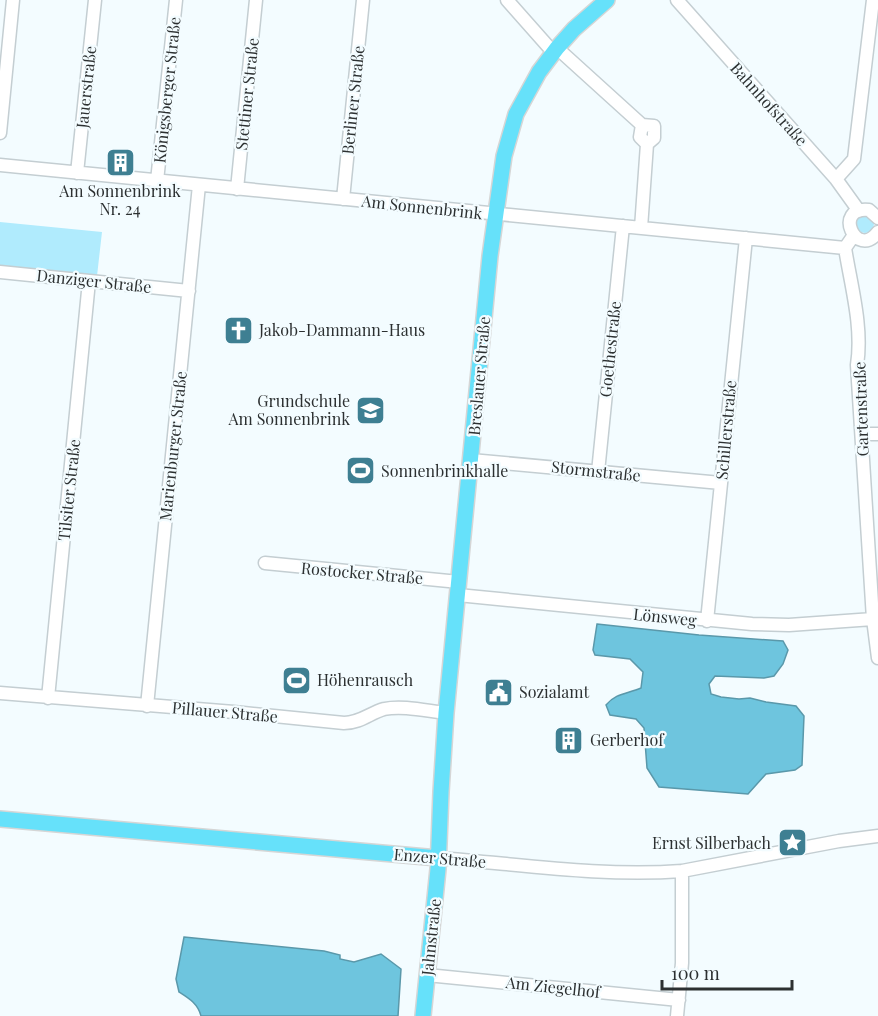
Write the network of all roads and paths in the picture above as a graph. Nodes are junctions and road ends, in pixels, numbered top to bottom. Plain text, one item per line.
1 (13, 0) edge
2 (95, 0) edge
3 (176, 0) edge
4 (256, 0) edge
5 (363, 0) edge
6 (507, 0) edge
7 (607, 0) edge
8 (677, 0) edge
9 (873, 0) edge
10 (555, 50) junction
11 (0, 133) edge
12 (0, 165) edge
13 (77, 173) junction
14 (836, 179) junction
15 (157, 181) junction
16 (199, 185) junction
17 (237, 189) junction
18 (343, 199) junction
19 (858, 211) junction
20 (495, 214) junction
21 (878, 218) edge
22 (623, 226) junction
23 (641, 228) junction
24 (878, 232) edge
25 (854, 235) junction
26 (746, 238) junction
27 (845, 248) junction
28 (0, 272) edge
29 (89, 281) junction
30 (189, 291) junction
31 (862, 434) junction
32 (878, 434) edge
33 (471, 460) junction
34 (598, 472) junction
35 (721, 483) junction
36 (265, 564) dead end
37 (458, 589) junction
38 (873, 619) junction
39 (707, 621) junction
40 (878, 658) edge
41 (0, 693) edge
42 (48, 698) junction
43 (147, 706) junction
44 (446, 713) junction
45 (0, 819) edge
46 (878, 836) edge
47 (438, 858) junction
48 (682, 871) junction
49 (427, 975) junction
50 (679, 1000) junction
51 (423, 1016) edge
52 (677, 1016) edge

1 - 11 street
2 - 13 street, Jauerstraße
3 - 15 street, Königsberger Straße
4 - 17 street, Stettiner Straße
5 - 18 street, Berliner Straße
6 - 10 street
7 - 10 main road, Breslauer Straße
8 - 14 street, Bahnhofstraße
9 - 14 street
10 - 20 main road, Breslauer Straße
10 - 23 street
12 - 13 street, Am Sonnenbrink
13 - 15 street, Am Sonnenbrink
14 - 19 street, Bahnhofstraße
15 - 16 street, Am Sonnenbrink
16 - 17 street, Am Sonnenbrink
16 - 30 street, Marienburger Straße
17 - 18 street, Am Sonnenbrink
18 - 20 street, Am Sonnenbrink
19 - 21 street
19 - 25 street
20 - 22 street, Am Sonnenbrink
20 - 33 main road, Breslauer Straße
22 - 23 street, Am Sonnenbrink
22 - 34 street, Goethestraße
23 - 26 street, Am Sonnenbrink
24 - 25 street
25 - 27 street
26 - 27 street, Am Sonnenbrink
26 - 35 street, Schillerstraße
27 - 31 street, Gartenstraße
28 - 29 street, Danziger Straße
29 - 30 street, Danziger Straße
29 - 42 street, Tilsiter Straße
30 - 43 street, Marienburger Straße
31 - 32 street
31 - 38 street, Gartenstraße
33 - 34 street, Stormstraße
33 - 37 main road, Breslauer Straße
34 - 35 street, Stormstraße
35 - 39 street, Schillerstraße
36 - 37 street, Rostocker Straße
37 - 39 street, Lönsweg
37 - 44 main road, Breslauer Straße
38 - 39 street, Lönsweg
38 - 40 street, Gartenstraße
41 - 42 street, Pillauer Straße
42 - 43 street, Pillauer Straße
43 - 44 street, Pillauer Straße
44 - 47 main road, Breslauer Straße
45 - 47 main road, Enzer Straße
46 - 48 street, Enzer Straße
47 - 48 street, Enzer Straße
47 - 49 main road, Jahnstraße
48 - 50 street
49 - 50 street, Am Ziegelhof
49 - 51 main road, Jahnstraße
50 - 52 street

